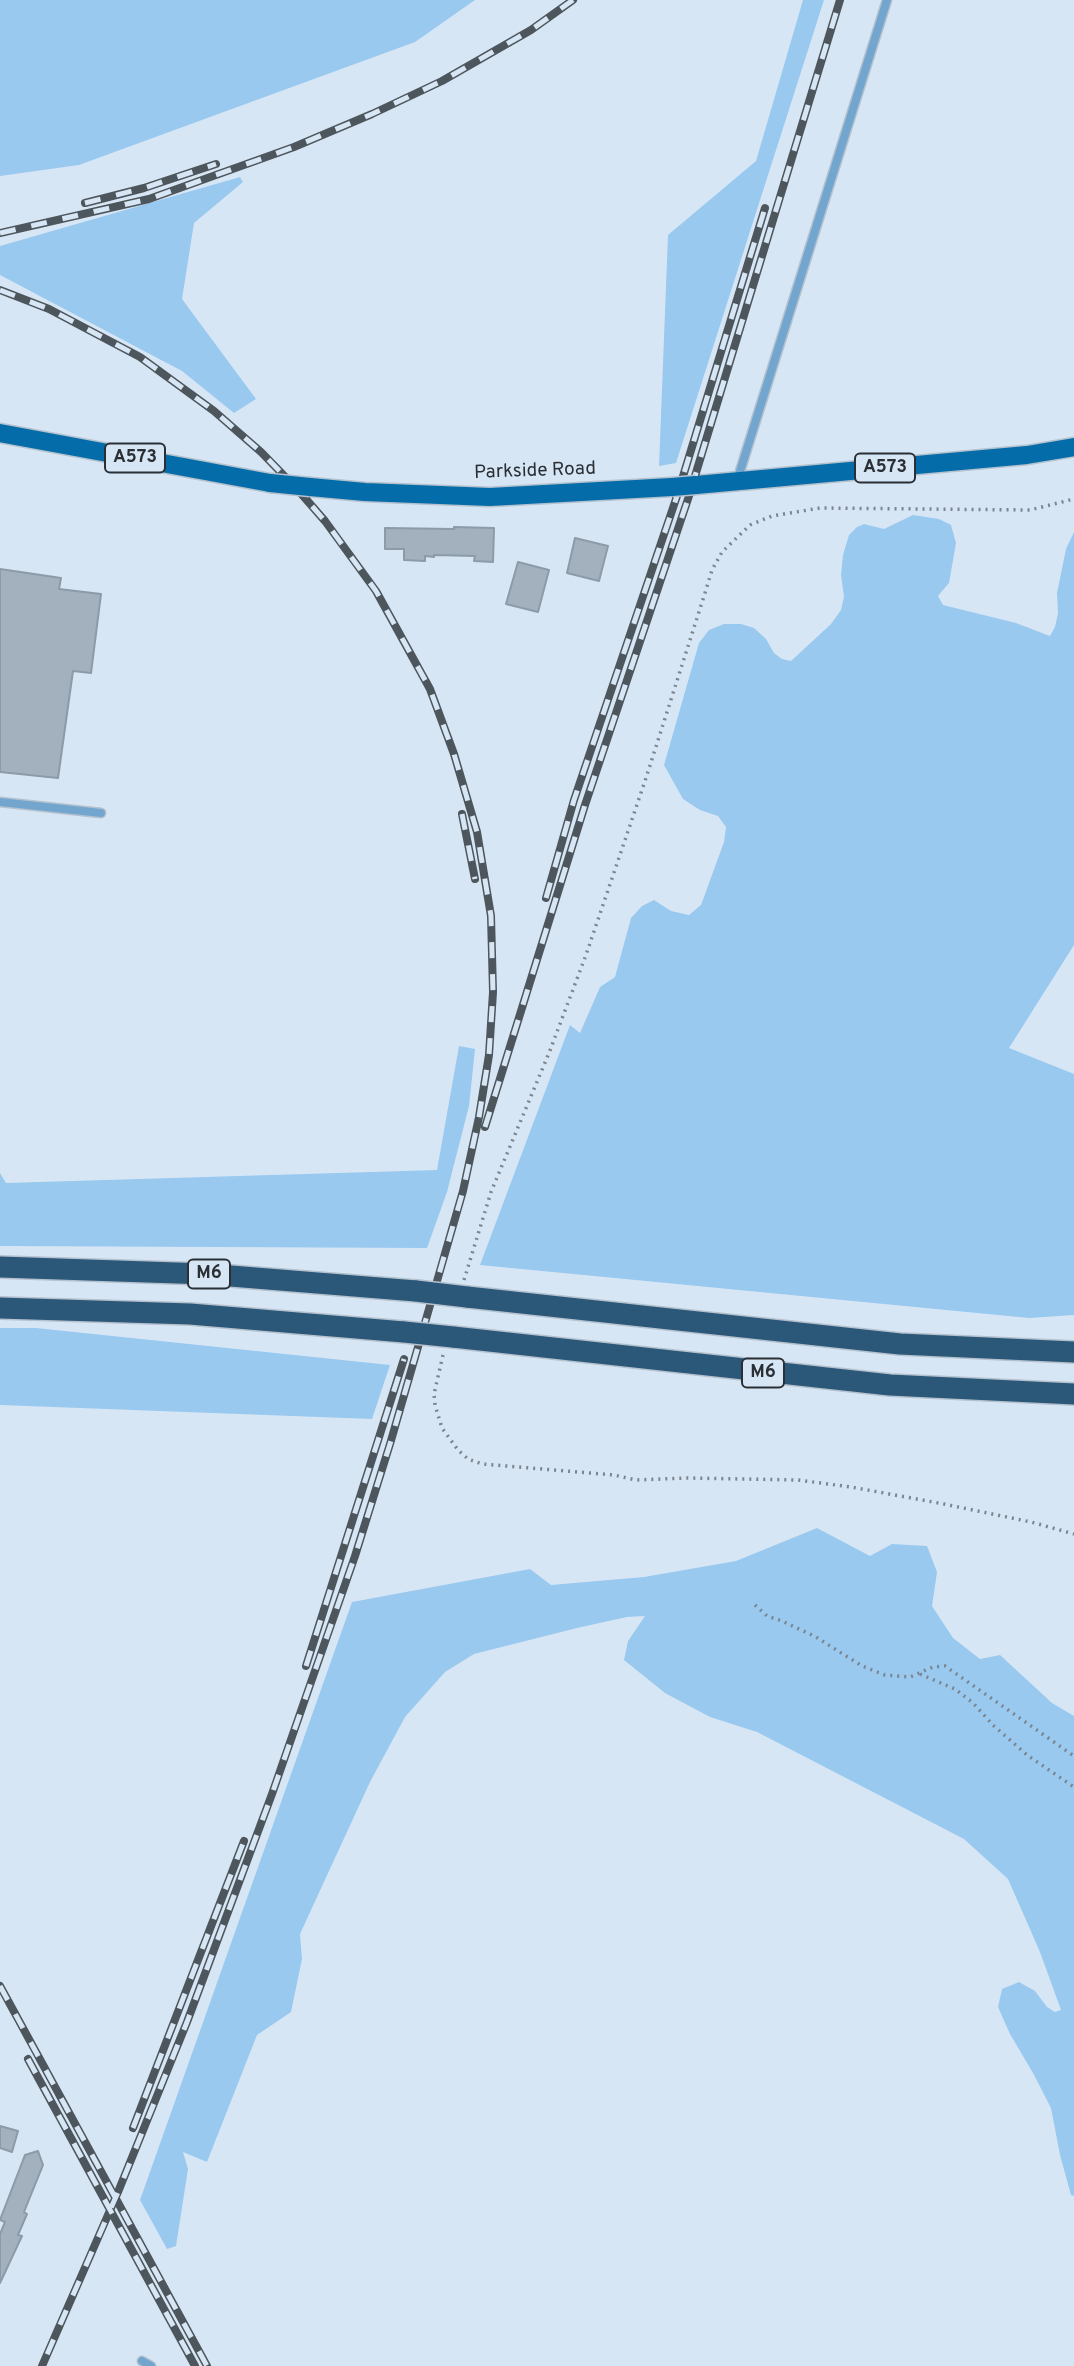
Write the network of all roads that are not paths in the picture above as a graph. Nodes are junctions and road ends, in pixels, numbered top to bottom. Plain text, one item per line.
1 (887, 0) edge
2 (0, 433) edge
3 (1074, 447) edge
4 (737, 481) junction
5 (0, 802) edge
6 (102, 813) dead end
7 (0, 1266) edge
8 (0, 1308) edge
9 (1074, 1352) edge
10 (1074, 1394) edge
11 (142, 2361) dead end
12 (151, 2366) edge

1 - 4 lane
2 - 4 main road, Parkside Road / A573, bridge
3 - 4 main road, Parkside Road / A573
5 - 6 lane
7 - 9 highway, M6, bridge
8 - 10 highway, M6, bridge
11 - 12 lane

